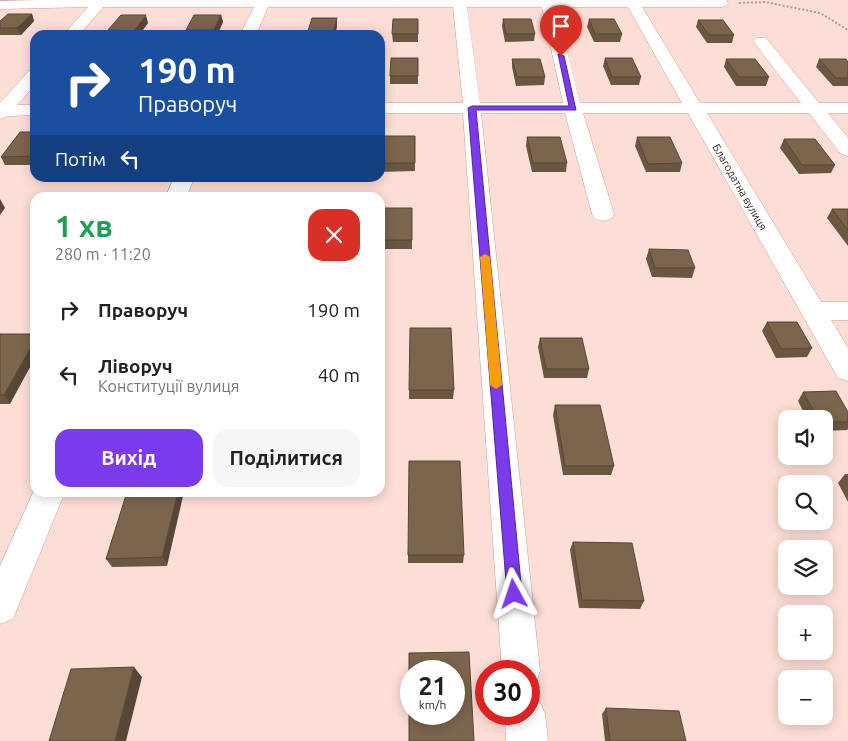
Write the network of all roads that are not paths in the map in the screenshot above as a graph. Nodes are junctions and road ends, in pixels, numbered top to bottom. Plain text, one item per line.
1 (101, 1) edge
2 (548, 1) edge
3 (263, 2) edge
4 (460, 2) edge
5 (633, 3) junction
6 (721, 3) road end
7 (0, 5) edge
8 (75, 30) edge
9 (250, 30) edge
10 (761, 41) dead end
11 (30, 80) edge
12 (385, 108) edge
13 (472, 108) junction
14 (573, 108) junction
15 (816, 108) junction
16 (848, 108) edge
17 (695, 109) junction
18 (30, 110) edge
19 (1, 112) edge
20 (848, 150) edge
21 (603, 214) dead end
22 (813, 311) junction
23 (848, 311) edge
24 (848, 371) edge
25 (47, 497) edge
26 (0, 607) edge
27 (520, 660) edge
28 (526, 725) edge
29 (527, 741) edge

1 - 3 street
1 - 7 street
1 - 8 street
2 - 4 street
2 - 5 street
2 - 14 street
3 - 4 street
3 - 9 street
4 - 13 street
5 - 6 street
5 - 17 street, Благодатна вулиця
10 - 15 street
11 - 19 street
12 - 13 street
13 - 14 street
13 - 27 street
14 - 17 street
14 - 21 street
15 - 16 street
15 - 17 street
15 - 20 street
17 - 22 street, Благодатна вулиця
18 - 19 street
22 - 23 street
22 - 24 street, Благодатна вулиця
25 - 26 street
28 - 29 street

